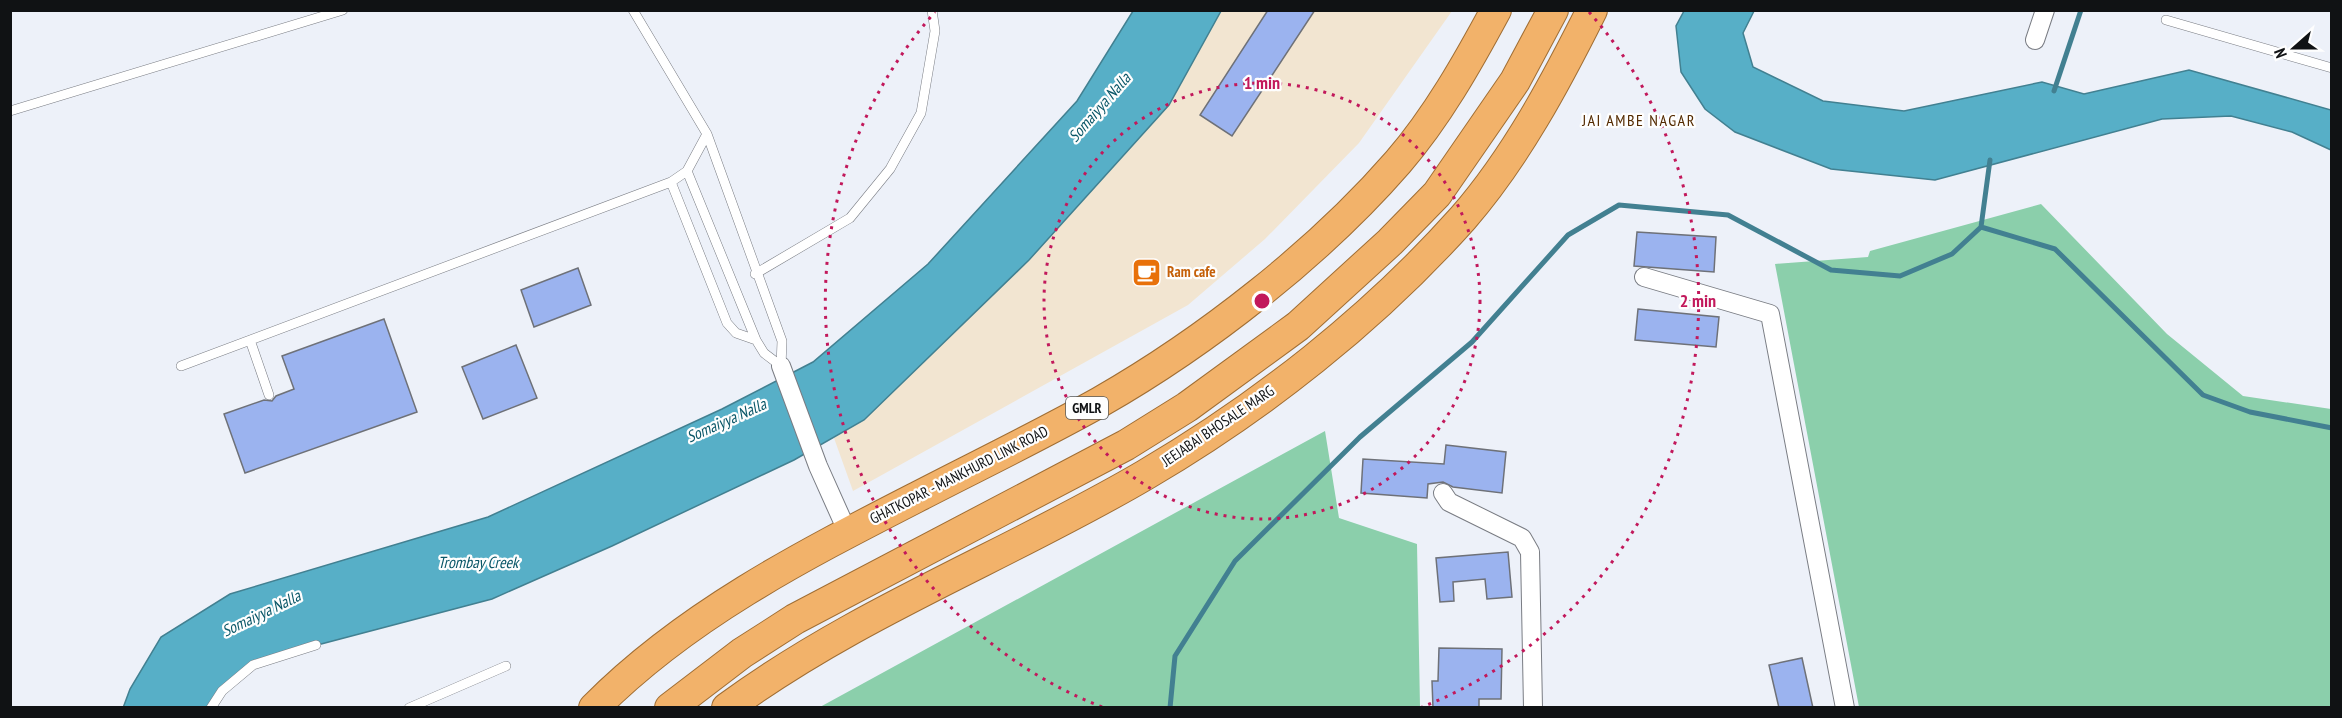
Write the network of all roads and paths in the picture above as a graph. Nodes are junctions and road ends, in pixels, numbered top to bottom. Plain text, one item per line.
1 (343, 10) edge
2 (633, 10) edge
3 (932, 10) edge
4 (1496, 10) edge
5 (1553, 10) edge
6 (1592, 10) edge
7 (2045, 10) edge
8 (2166, 20) dead end
9 (2035, 40) dead end
10 (2331, 68) edge
11 (10, 111) edge
12 (707, 134) junction
13 (687, 171) junction
14 (670, 182) junction
15 (755, 274) junction
16 (1644, 277) dead end
17 (250, 340) junction
18 (756, 340) junction
19 (181, 366) dead end
20 (782, 369) junction
21 (269, 395) dead end
22 (1443, 493) dead end
23 (848, 533) junction
24 (316, 645) dead end
25 (506, 666) dead end
26 (211, 708) edge
27 (409, 708) edge
28 (594, 708) edge
29 (670, 708) edge
30 (727, 708) edge
31 (1533, 708) edge
32 (1845, 708) edge

1 - 11 lane
2 - 12 lane
3 - 15 lane
4 - 23 highway, GHATKOPAR - MANKHURD LINK ROAD / GMLR
5 - 29 highway
6 - 30 highway, JEEJABAI BHOSALE MARG
7 - 9 street
8 - 10 lane
12 - 13 lane
12 - 15 lane
13 - 14 lane
13 - 18 lane
14 - 17 lane
14 - 18 lane
15 - 20 lane
16 - 32 street
17 - 19 lane
17 - 21 lane
18 - 20 lane
20 - 23 street
22 - 31 street
23 - 28 highway, GHATKOPAR - MANKHURD LINK ROAD / GMLR
24 - 26 lane
25 - 27 lane

